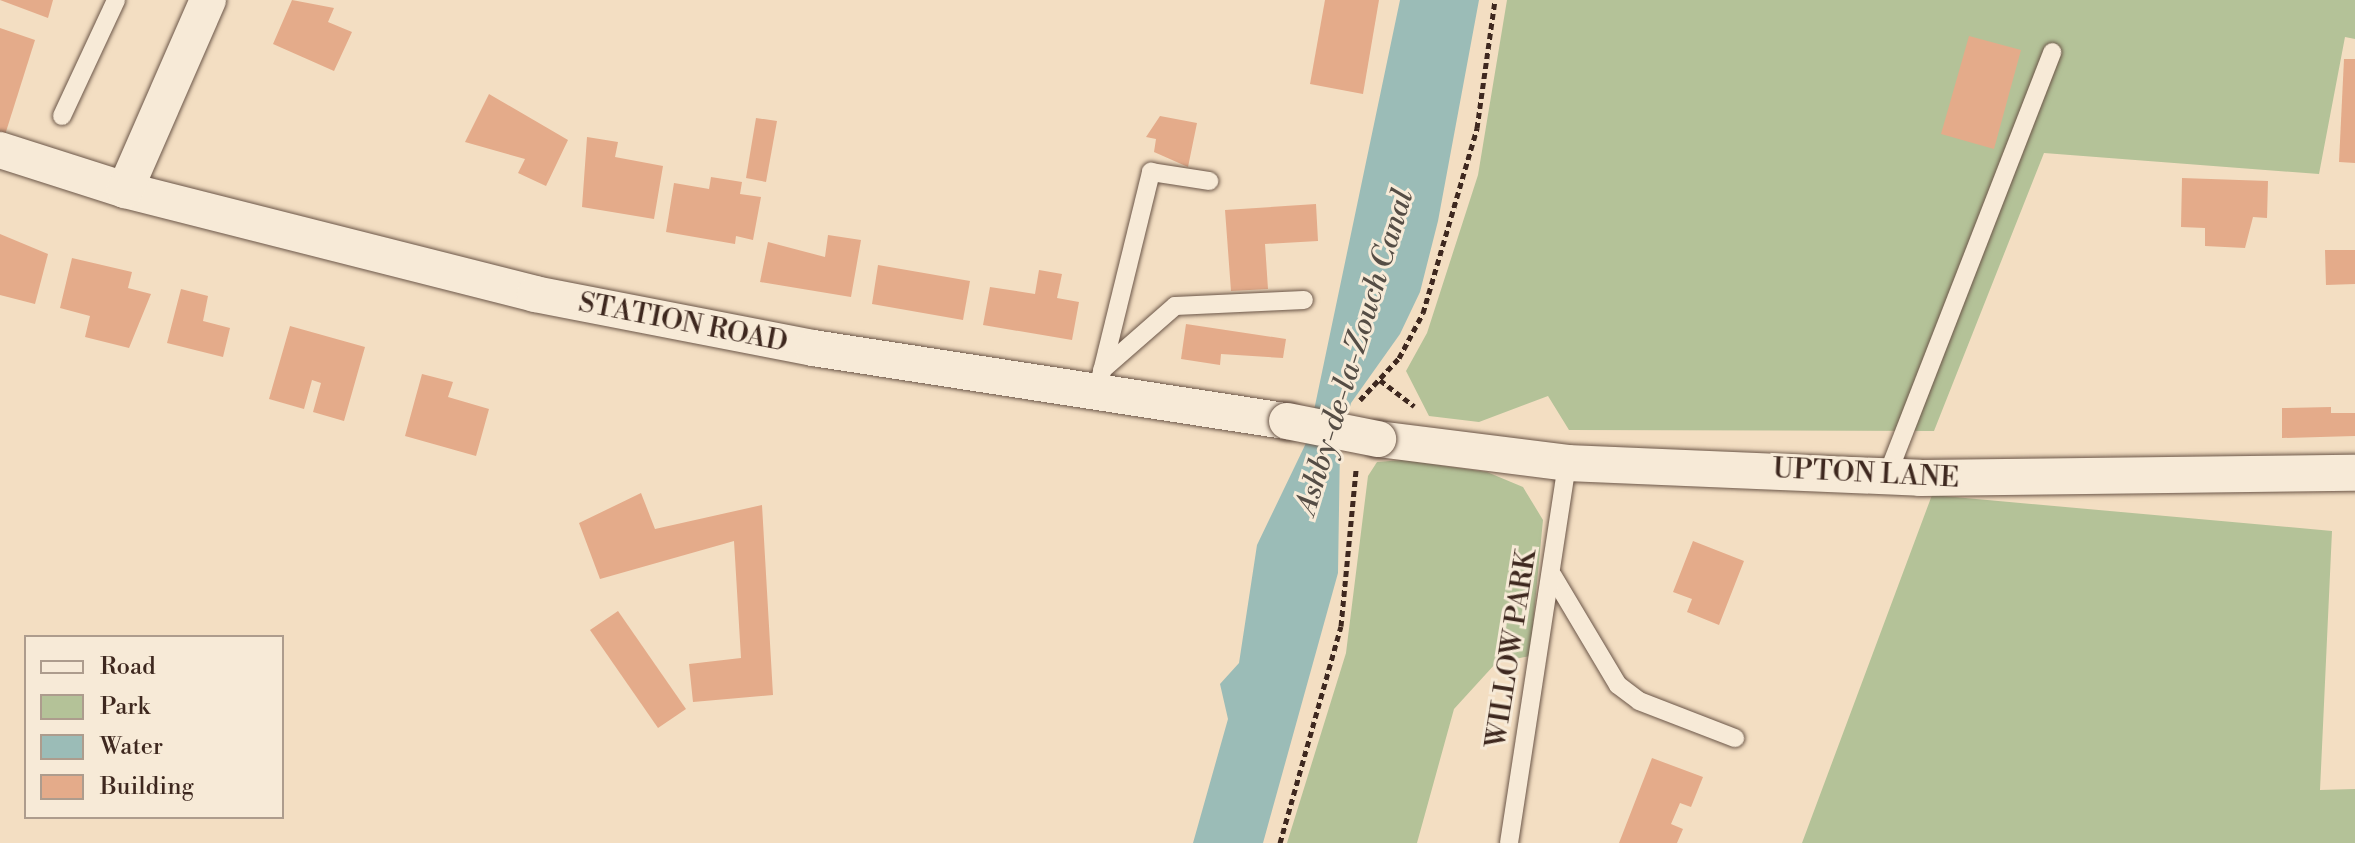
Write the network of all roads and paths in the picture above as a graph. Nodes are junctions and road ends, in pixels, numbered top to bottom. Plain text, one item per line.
1 (116, 0) edge
2 (208, 0) edge
3 (1495, 0) edge
4 (2052, 52) dead end
5 (62, 116) dead end
6 (0, 150) edge
7 (1209, 181) dead end
8 (125, 190) junction
9 (1304, 300) dead end
10 (1100, 381) junction
11 (1363, 439) junction
12 (1567, 463) junction
13 (2355, 473) edge
14 (1904, 477) junction
15 (1553, 576) junction
16 (1735, 738) dead end
17 (1280, 843) edge
18 (1509, 843) edge

1 - 5 lane
2 - 8 street
3 - 11 path
4 - 14 lane
6 - 8 street, STATION ROAD
7 - 10 lane
8 - 10 street, STATION ROAD
9 - 10 lane
10 - 11 street, STATION ROAD, bridge
11 - 12 street, UPTON LANE
11 - 17 path
12 - 14 street, UPTON LANE
12 - 15 lane, WILLOW PARK
13 - 14 street, UPTON LANE
15 - 16 lane
15 - 18 lane, WILLOW PARK

